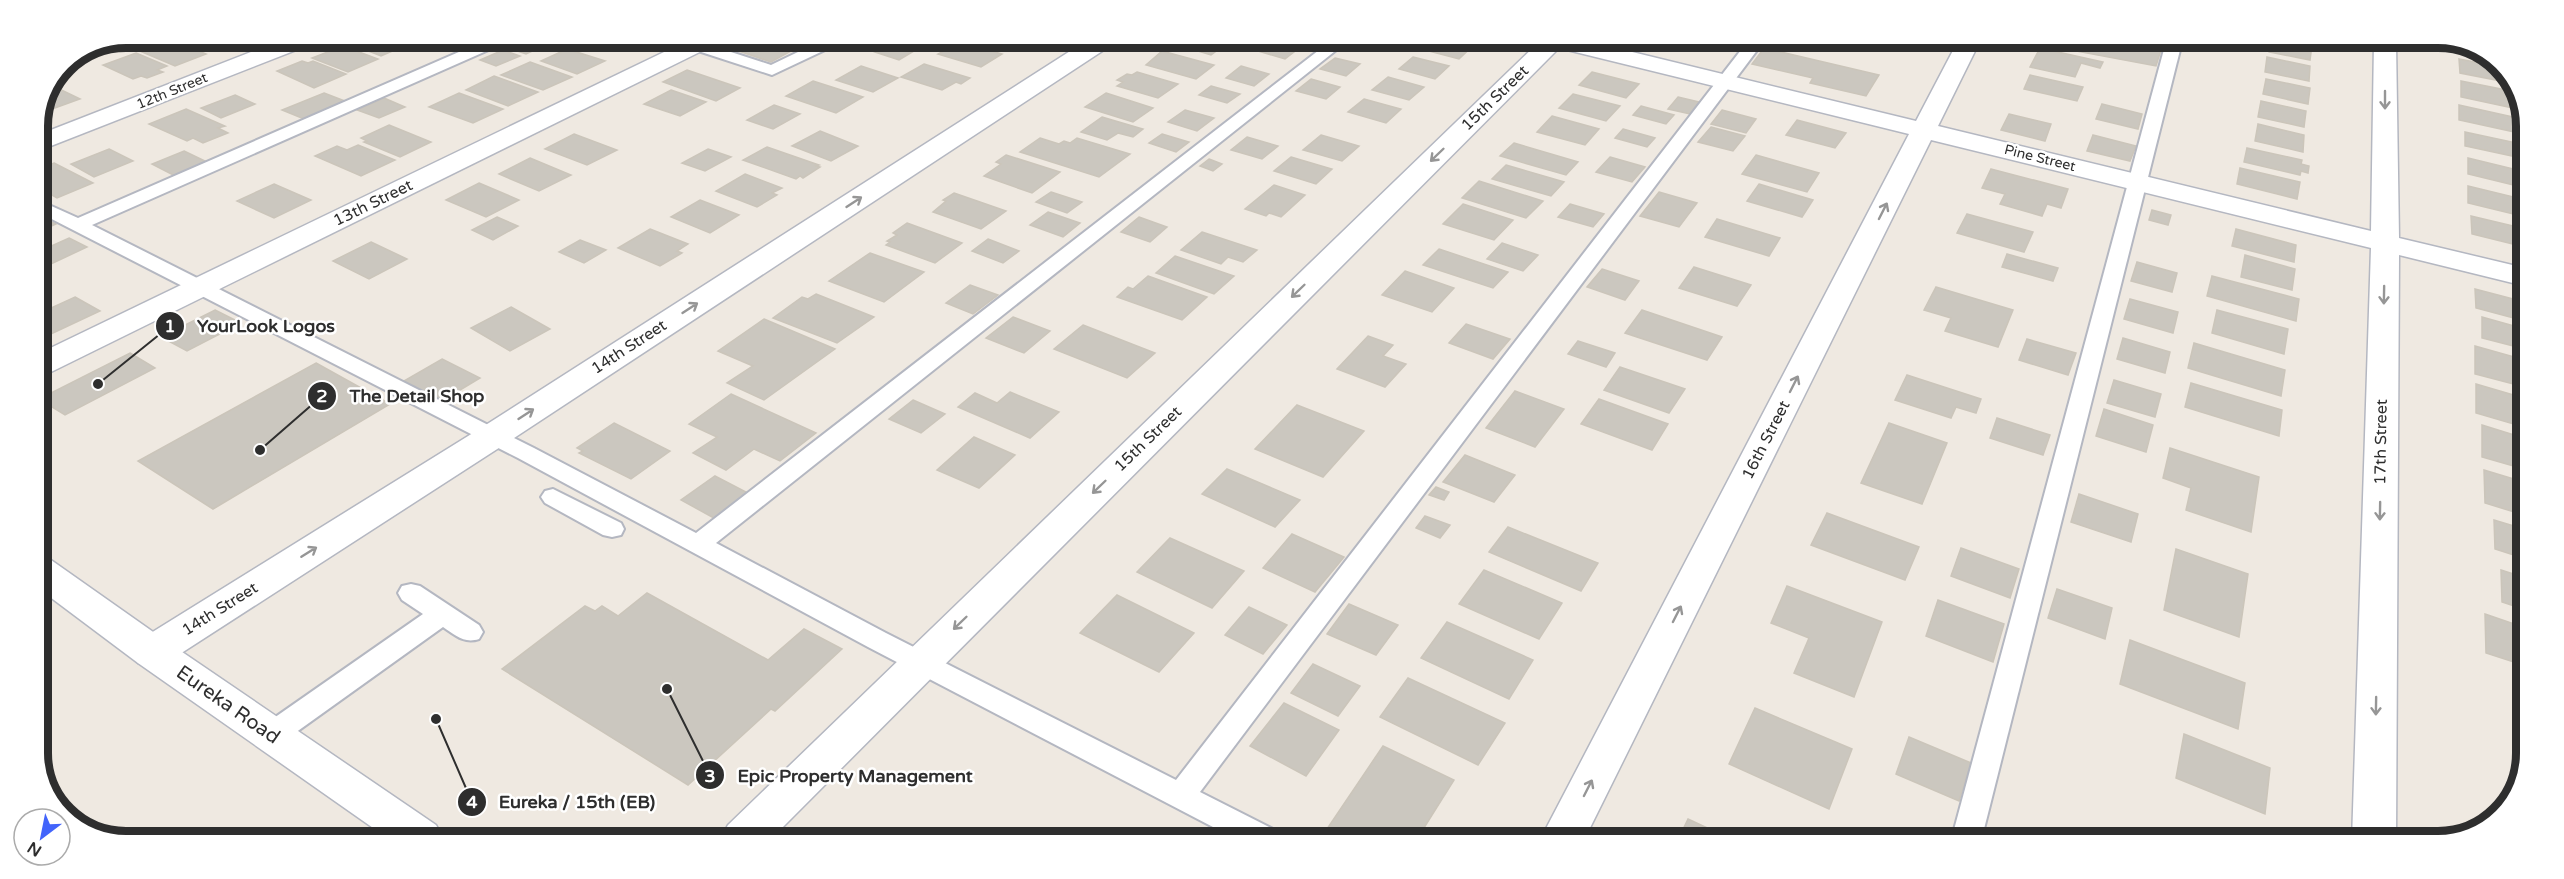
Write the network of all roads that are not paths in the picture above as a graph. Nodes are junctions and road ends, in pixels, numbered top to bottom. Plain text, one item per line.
1 (281, 48) edge
2 (481, 48) edge
3 (689, 48) edge
4 (716, 48) edge
5 (818, 48) edge
6 (1091, 48) edge
7 (1331, 48) edge
8 (1546, 48) edge
9 (1586, 48) edge
10 (1751, 48) edge
11 (1966, 48) edge
12 (2173, 48) edge
13 (2385, 48) edge
14 (1724, 82) junction
15 (1924, 130) junction
16 (48, 140) edge
17 (2137, 182) junction
18 (48, 210) edge
19 (77, 225) junction
20 (2385, 243) junction
21 (2516, 275) edge
22 (201, 288) junction
23 (48, 361) edge
24 (493, 436) junction
25 (553, 497) dead end
26 (612, 529) dead end
27 (699, 544) junction
28 (48, 576) edge
29 (411, 593) dead end
30 (442, 614) junction
31 (470, 632) dead end
32 (152, 652) junction
33 (921, 661) junction
34 (271, 735) junction
35 (1180, 797) junction
36 (411, 831) edge
37 (751, 831) edge
38 (1248, 831) edge
39 (1567, 831) edge
40 (1969, 831) edge
41 (2374, 831) edge

1 - 16 street, 12th Street
2 - 19 lane
3 - 22 street, 13th Street
4 - 5 lane
24 -> 6 street, 14th Street
7 - 27 lane
8 -> 33 street, 15th Street
9 - 14 street, Pine Street
10 - 14 lane
11 - 15 street, 16th Street
12 - 17 lane
13 -> 20 street, 17th Street
14 - 15 street, Pine Street
14 - 35 lane
15 - 17 street, Pine Street
39 -> 15 street, 16th Street
17 - 20 street, Pine Street
17 - 40 lane
18 - 19 lane
19 - 22 lane
20 - 21 street, Pine Street
20 -> 41 street, 17th Street
22 - 23 street, 13th Street
22 - 24 lane
24 - 27 lane
32 -> 24 street, 14th Street
25 - 26 lane
27 - 33 lane
28 - 32 street, Eureka Road
29 - 30 lane
30 - 31 lane
30 - 34 lane
32 - 34 street, Eureka Road
33 - 35 lane
33 - 37 street, 15th Street
34 - 36 street, Eureka Road
35 - 38 lane

